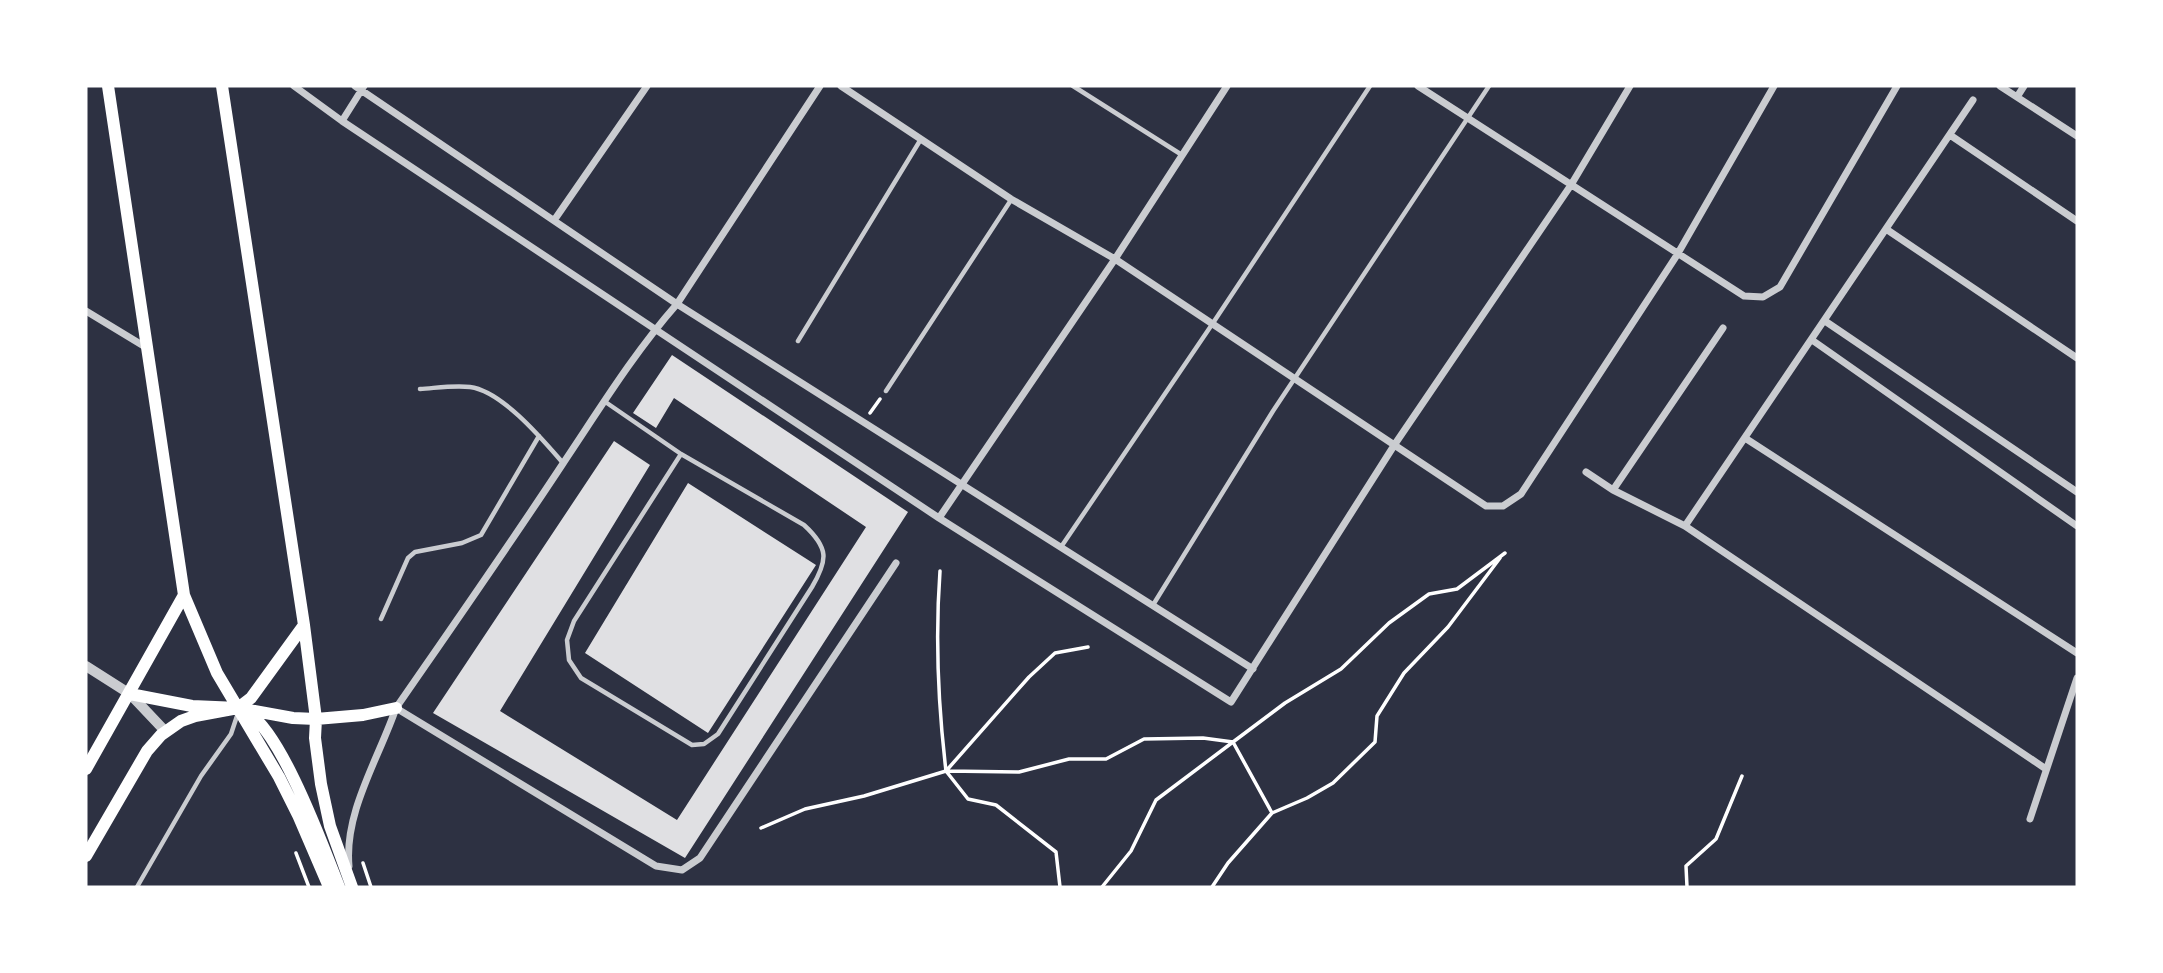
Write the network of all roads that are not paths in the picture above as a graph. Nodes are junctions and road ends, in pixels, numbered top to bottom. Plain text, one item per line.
1 (108, 86) edge
2 (222, 86) edge
3 (293, 86) edge
4 (647, 86) edge
5 (820, 86) edge
6 (841, 86) edge
7 (1073, 86) edge
8 (1227, 86) edge
9 (1370, 86) edge
10 (1418, 86) edge
11 (1489, 86) edge
12 (1630, 86) edge
13 (1774, 86) edge
14 (1898, 86) edge
15 (2000, 86) edge
16 (2024, 86) edge
17 (360, 87) edge
18 (2017, 97) junction
19 (1973, 100) dead end
20 (1468, 117) junction
21 (342, 121) junction
22 (1950, 135) junction
23 (2077, 136) edge
24 (922, 138) junction
25 (1182, 156) junction
26 (1571, 185) junction
27 (1011, 199) junction
28 (555, 219) junction
29 (2077, 221) edge
30 (1886, 229) junction
31 (1677, 255) junction
32 (1115, 258) junction
33 (677, 304) junction
34 (86, 311) edge
35 (1825, 321) junction
36 (1213, 323) junction
37 (656, 328) junction
38 (1723, 328) dead end
39 (1812, 340) junction
40 (798, 341) dead end
41 (147, 348) junction
42 (2077, 358) edge
43 (1295, 377) junction
44 (420, 389) dead end
45 (886, 391) road end
46 (603, 401) junction
47 (539, 436) junction
48 (1745, 438) junction
49 (1395, 444) junction
50 (681, 454) junction
51 (563, 463) junction
52 (1586, 471) dead end
53 (961, 485) junction
54 (1614, 490) junction
55 (2077, 492) edge
56 (939, 518) junction
57 (1685, 526) junction
58 (2077, 526) edge
59 (1061, 548) junction
60 (896, 563) dead end
61 (184, 595) junction
62 (1152, 606) junction
63 (381, 619) dead end
64 (304, 625) junction
65 (2077, 653) edge
66 (86, 666) edge
67 (1253, 669) junction
68 (2077, 678) edge
69 (130, 694) junction
70 (238, 708) junction
71 (396, 708) junction
72 (316, 719) junction
73 (165, 731) junction
74 (86, 769) edge
75 (2046, 769) junction
76 (2030, 820) dead end
77 (86, 856) edge
78 (347, 885) edge
79 (137, 887) edge
80 (329, 887) edge

1 - 41 main road
2 - 64 main road
3 - 21 street
4 - 28 street
5 - 33 street
6 - 24 street
7 - 25 lane
8 - 25 street
9 - 36 lane
10 - 20 street
11 - 20 lane
12 - 26 street
13 - 31 street
14 - 31 street
15 - 18 street
16 - 18 street
17 - 21 street
17 - 28 street
18 - 23 street
19 - 22 street
20 - 26 street
20 - 43 lane
21 - 37 street
22 - 29 street
22 - 30 street
24 - 27 street
24 - 40 lane
25 - 32 street
26 - 31 street
26 - 49 street
27 - 32 street
27 - 45 lane
28 - 33 street
30 - 35 street
30 - 42 street
31 - 49 street
32 - 36 street
32 - 53 street
33 - 37 street
33 - 53 street
34 - 41 street
35 - 39 street
35 - 55 street
36 - 43 street
36 - 59 lane
37 - 46 street
37 - 56 street
38 - 54 street
39 - 48 street
39 - 58 street
41 - 61 main road
43 - 49 street
43 - 62 lane
44 - 47 lane
46 - 50 lane
46 - 51 street
47 - 51 lane
47 - 63 lane
48 - 57 street
48 - 65 street
49 - 67 street
50 - 50 lane
51 - 71 street
52 - 54 street
53 - 56 street
53 - 59 street
54 - 57 street
56 - 67 street
57 - 75 street
59 - 62 street
60 - 71 street
61 - 69 main road
61 - 70 main road
62 - 67 street
64 - 70 main road
64 - 72 main road
66 - 69 street
68 - 75 street
69 - 70 main road
69 - 73 street
69 - 74 main road
70 - 72 main road
70 - 73 main road
70 - 78 main road
70 - 79 lane
70 - 80 main road
71 - 72 main road
71 - 78 street
72 - 78 main road
73 - 77 main road
75 - 76 street

